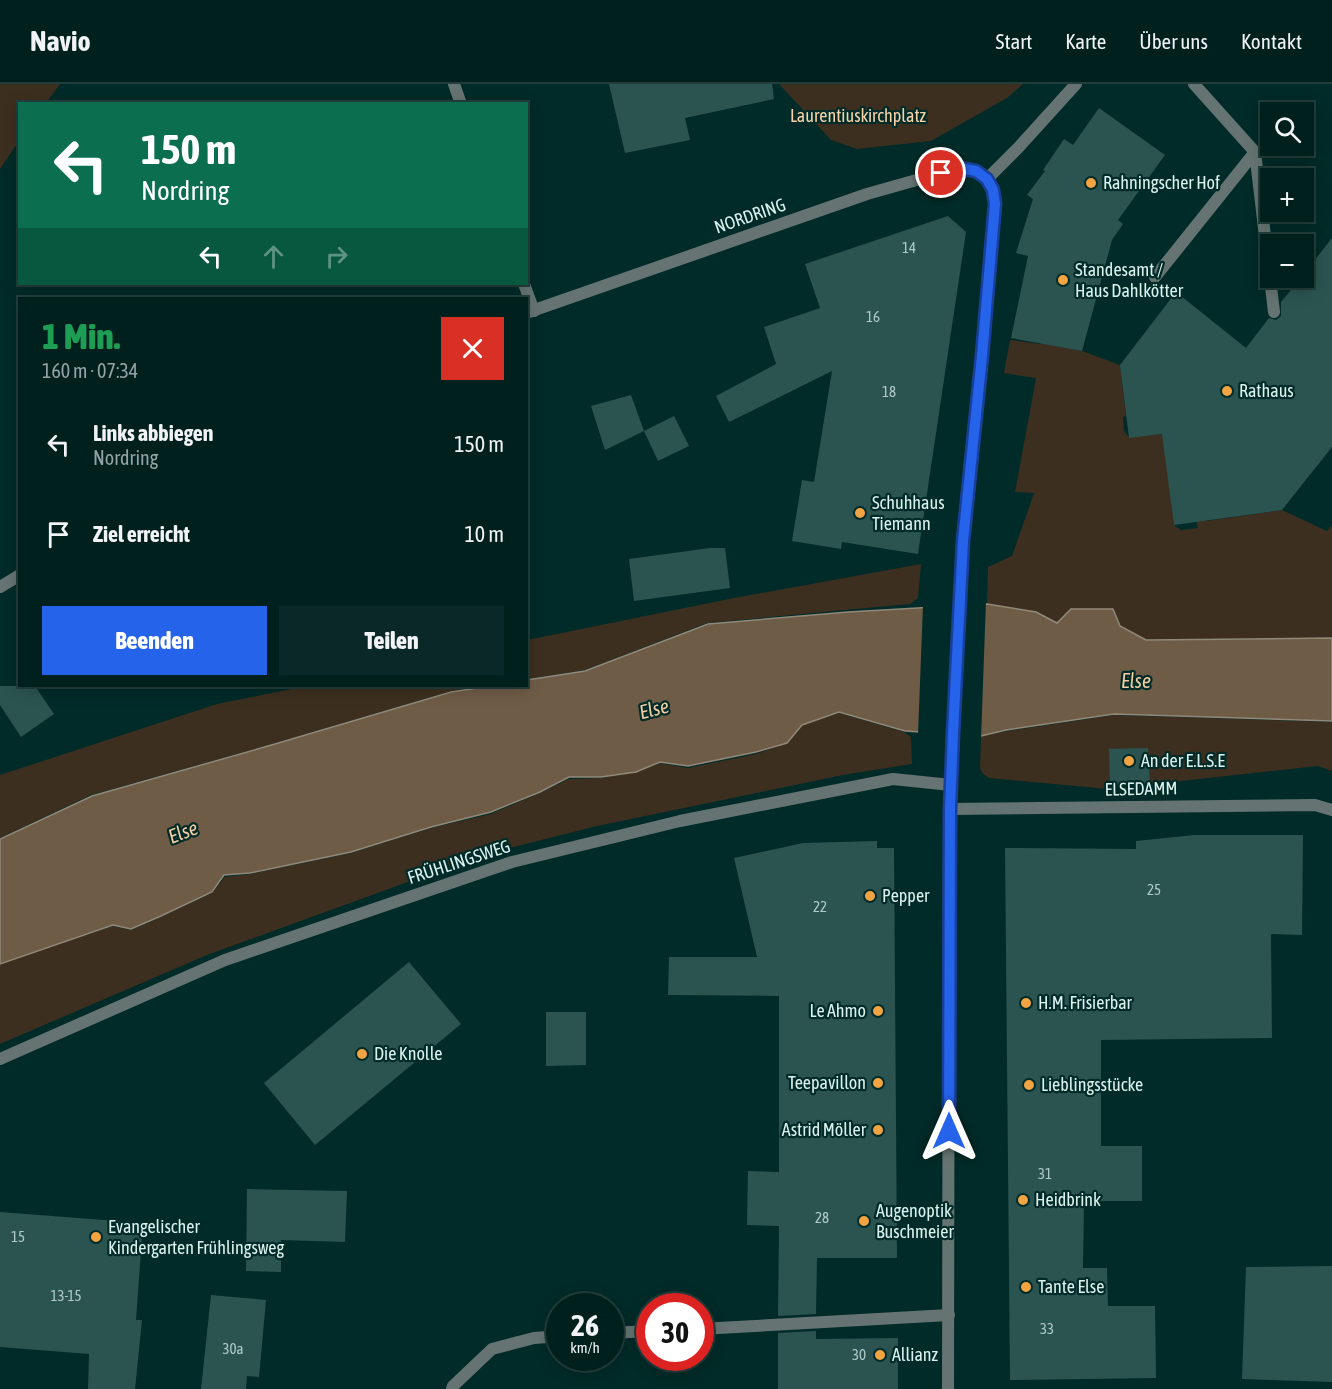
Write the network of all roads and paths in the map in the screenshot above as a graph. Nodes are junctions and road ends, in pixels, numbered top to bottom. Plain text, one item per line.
1 (454, 84) edge
2 (1076, 84) edge
3 (1194, 84) edge
4 (460, 102) edge
5 (1255, 152) junction
6 (987, 179) junction
7 (1155, 277) dead end
8 (530, 312) edge
9 (1274, 312) dead end
10 (18, 576) edge
11 (0, 587) edge
12 (951, 785) junction
13 (950, 809) junction
14 (1332, 810) edge
15 (0, 1059) edge
16 (948, 1316) junction
17 (714, 1328) edge
18 (546, 1337) edge
19 (452, 1389) edge
20 (948, 1389) edge

1 - 4 street
2 - 6 street
3 - 5 street
5 - 7 street
5 - 9 street
6 - 8 street, NORDRING
6 - 12 street
10 - 11 street
12 - 13 street
12 - 15 street, FRÜHLINGSWEG
13 - 14 street, ELSEDAMM
13 - 16 street
16 - 17 street
16 - 20 street
18 - 19 street

